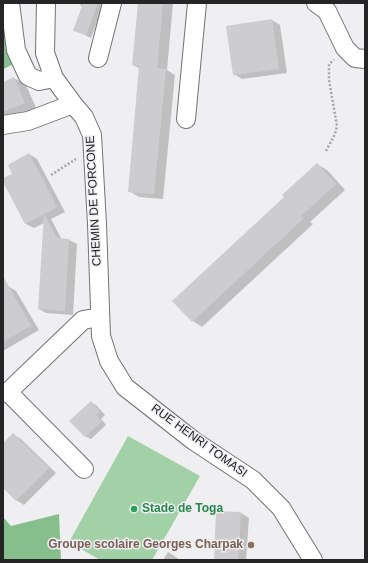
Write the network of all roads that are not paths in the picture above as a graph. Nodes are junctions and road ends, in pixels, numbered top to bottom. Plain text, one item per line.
1 (10, 3) edge
2 (46, 3) edge
3 (112, 3) edge
4 (197, 3) edge
5 (316, 3) edge
6 (98, 58) dead end
7 (365, 59) edge
8 (54, 78) junction
9 (73, 104) junction
10 (186, 119) dead end
11 (3, 125) edge
12 (100, 317) junction
13 (5, 392) edge
14 (84, 469) dead end
15 (313, 560) edge

1 - 8 street
2 - 8 street, CHEMIN DE FORCONE
3 - 6 street
4 - 10 street
5 - 7 street
8 - 9 street, CHEMIN DE FORCONE
9 - 11 street
9 - 12 street, CHEMIN DE FORCONE
12 - 13 street
12 - 15 street, RUE HENRI TOMASI
13 - 14 street

